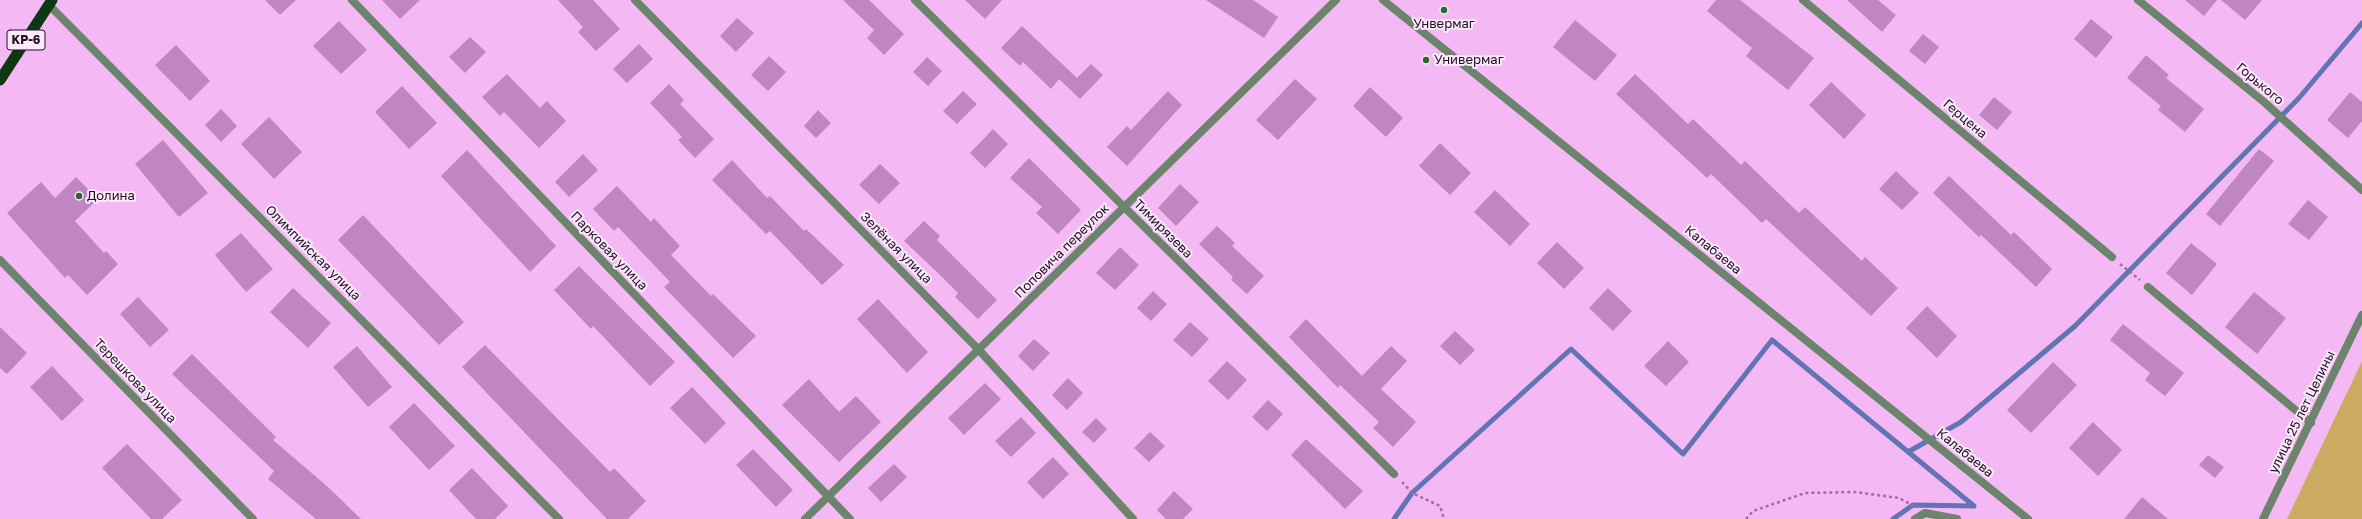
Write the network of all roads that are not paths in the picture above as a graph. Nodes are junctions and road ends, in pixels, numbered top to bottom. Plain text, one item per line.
1 (352, 0) edge
2 (634, 0) edge
3 (915, 0) edge
4 (1336, 0) edge
5 (1383, 0) edge
6 (1803, 0) edge
7 (2138, 0) edge
8 (50, 2) edge
9 (0, 80) edge
10 (2362, 190) edge
11 (1123, 207) junction
12 (2112, 257) road end
13 (0, 260) edge
14 (2148, 287) road end
15 (2362, 315) edge
16 (979, 350) junction
17 (2311, 423) junction
18 (1394, 474) road end
19 (828, 496) junction
20 (253, 519) edge
21 (559, 519) edge
22 (805, 519) edge
23 (850, 519) edge
24 (1133, 519) edge
25 (1915, 519) edge
26 (1957, 519) edge
27 (2028, 519) edge
28 (2263, 519) edge

1 - 19 street, Парковая улица
2 - 16 street, Зелёная улица
3 - 11 street, Тимирязева
4 - 11 street, Поповича переулок
5 - 27 street, Калабаева
6 - 12 street, Герцена
7 - 10 street, Горького
8 - 9 highway, KP-6
8 - 21 street, Олимпийская улица
11 - 16 street, Поповича переулок
11 - 18 street, Тимирязева
13 - 20 street, Терешкова улица
14 - 17 street
15 - 17 street, улица 25 лет Целины
16 - 19 street, Поповича переулок
16 - 24 street, Зелёная улица
17 - 28 street, улица 25 лет Целины
19 - 22 street, Поповича переулок
19 - 23 street, Парковая улица
25 - 26 street

